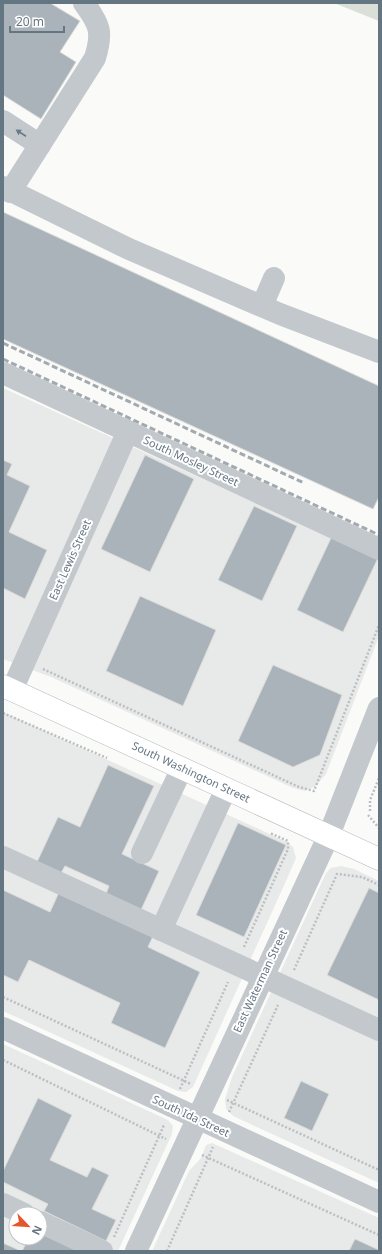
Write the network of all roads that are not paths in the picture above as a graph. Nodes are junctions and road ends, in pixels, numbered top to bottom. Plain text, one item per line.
1 (84, 3) edge
2 (3, 121) edge
3 (40, 146) junction
4 (6, 189) edge
5 (274, 278) dead end
6 (262, 306) junction
7 (379, 352) edge
8 (3, 373) edge
9 (128, 431) junction
10 (379, 548) edge
11 (8, 688) edge
12 (379, 708) edge
13 (182, 768) junction
14 (226, 789) junction
15 (329, 835) junction
16 (142, 853) dead end
17 (3, 857) edge
18 (379, 859) edge
19 (161, 930) junction
20 (262, 976) junction
21 (3, 1028) edge
22 (379, 1030) edge
23 (196, 1118) junction
24 (379, 1202) edge
25 (48, 1226) edge
26 (102, 1251) edge
27 (136, 1251) edge

1 - 3 street
3 -> 2 street
3 - 4 street
4 - 6 street
5 - 6 street
6 - 7 street
8 - 9 street, South Mosley Street
9 - 10 street, South Mosley Street
9 - 11 street, East Lewis Street
11 - 13 main road, South Washington Street
12 - 15 street, East Waterman Street
13 - 14 main road, South Washington Street
13 - 16 street
14 - 15 main road, South Washington Street
14 - 19 street
15 - 18 main road, South Washington Street
15 - 20 street, East Waterman Street
17 - 19 street
19 - 20 street
20 - 22 street
20 - 23 street, East Waterman Street
21 - 23 street, South Ida Street
23 - 24 street, South Ida Street
23 - 27 street, East Waterman Street
25 - 26 street

